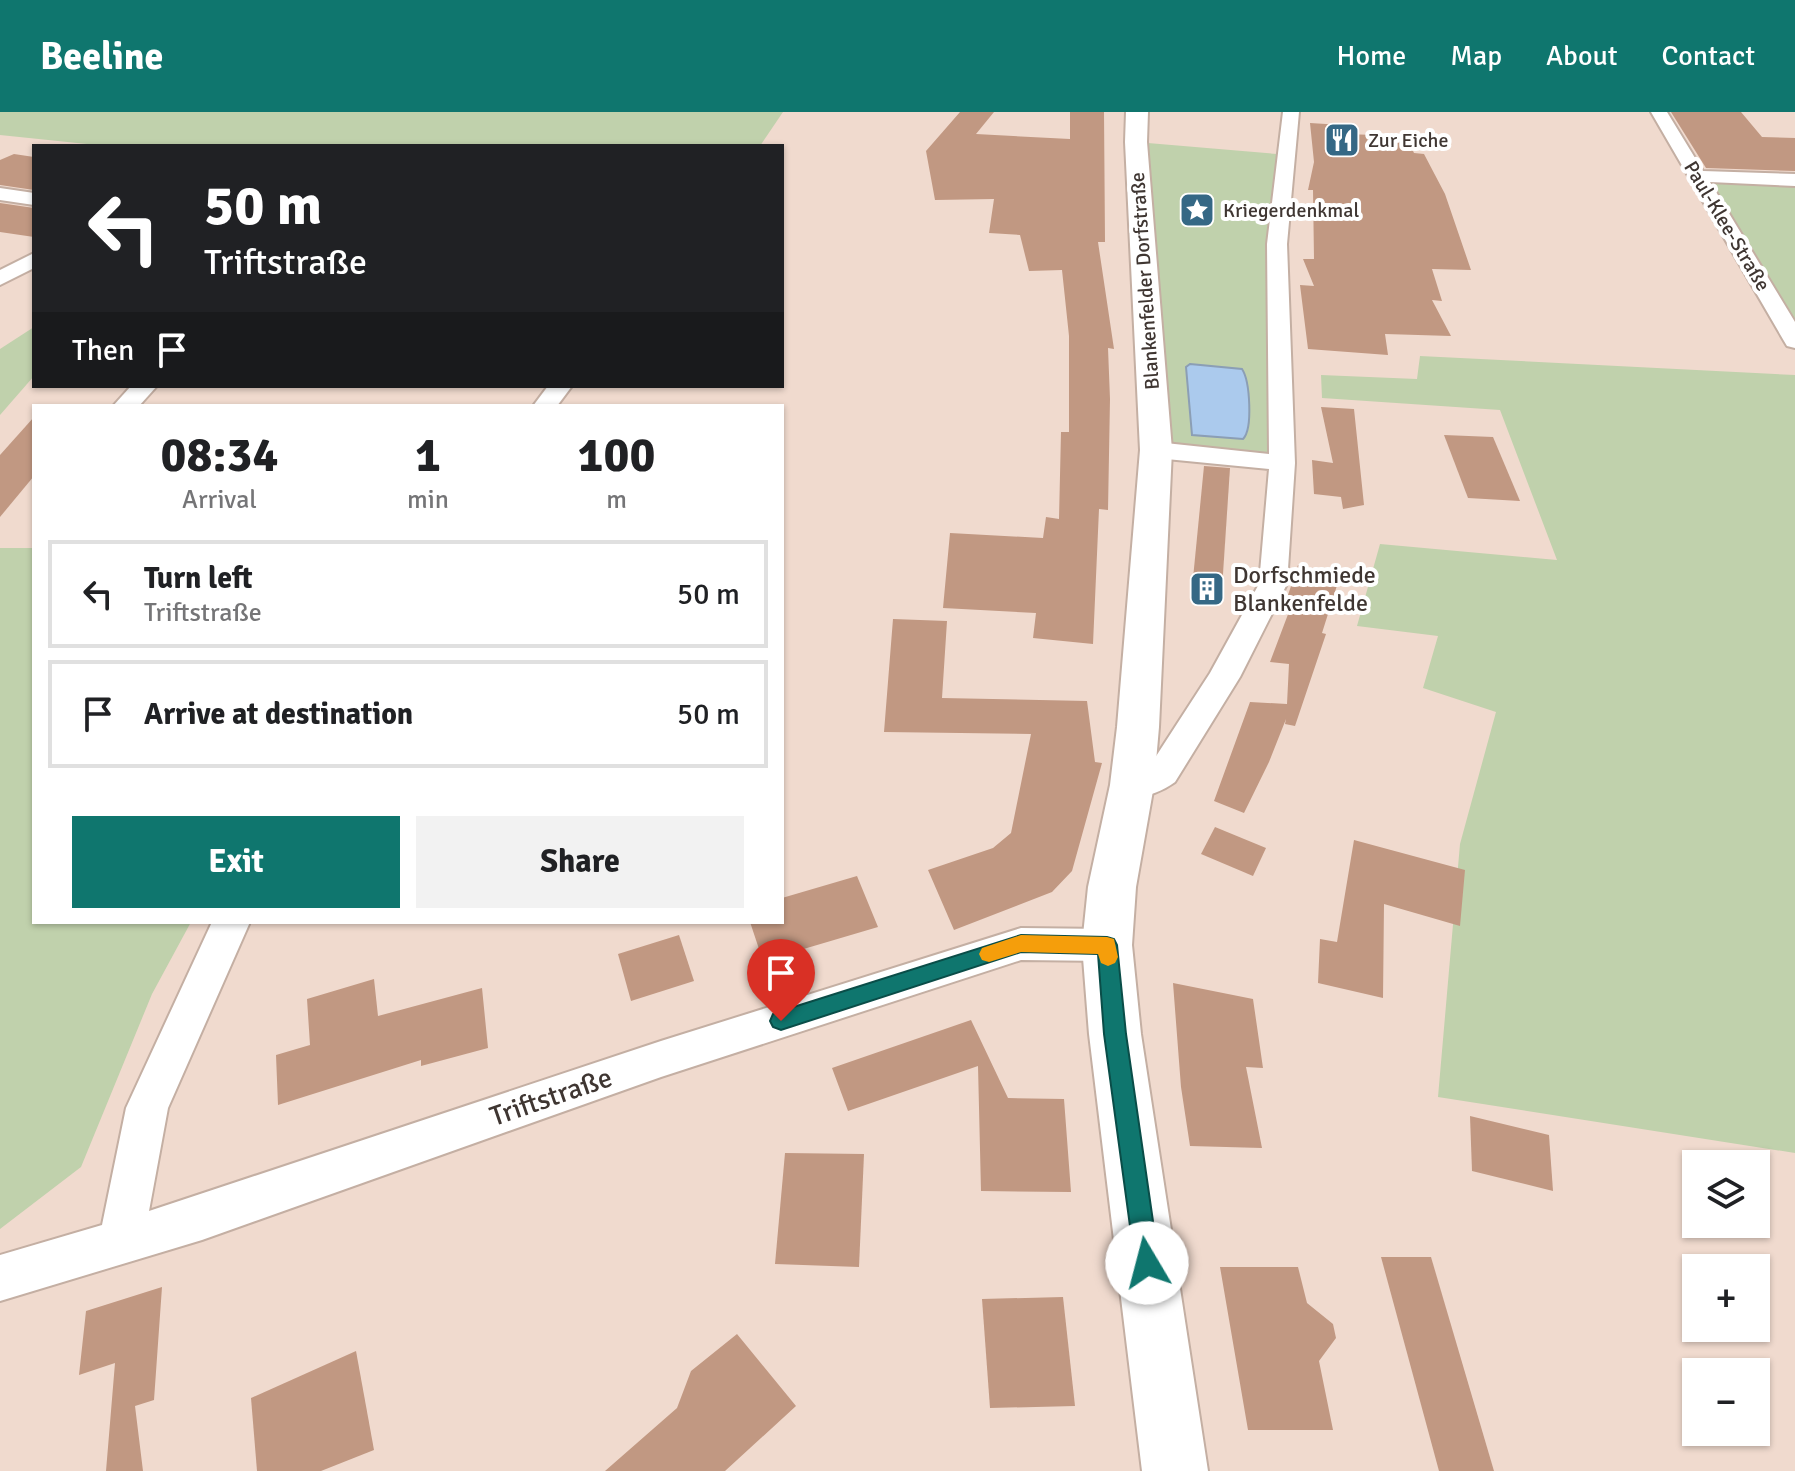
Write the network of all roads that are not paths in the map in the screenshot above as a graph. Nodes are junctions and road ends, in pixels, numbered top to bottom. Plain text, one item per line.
1 (1137, 112) edge
2 (1291, 112) edge
3 (1659, 112) edge
4 (1698, 176) junction
5 (1795, 180) edge
6 (0, 194) edge
7 (32, 199) edge
8 (32, 260) edge
9 (0, 279) edge
10 (1795, 341) edge
11 (143, 388) edge
12 (127, 404) edge
13 (1156, 450) junction
14 (1282, 463) junction
15 (1132, 785) junction
16 (230, 924) edge
17 (1107, 945) junction
18 (121, 1243) junction
19 (0, 1278) edge
20 (1175, 1471) edge

1 - 13 main road, Blankenfelder Dorfstraße
2 - 14 street
3 - 4 street, Paul-Klee-Straße
4 - 5 street
4 - 10 street, Paul-Klee-Straße
6 - 7 street
8 - 9 street
11 - 12 street
13 - 14 street
13 - 15 main road, Blankenfelder Dorfstraße
14 - 15 street
15 - 17 main road, Blankenfelder Dorfstraße
16 - 18 street
17 - 18 street, Triftstraße
17 - 20 main road, Blankenfelder Dorfstraße
18 - 19 street, Triftstraße

